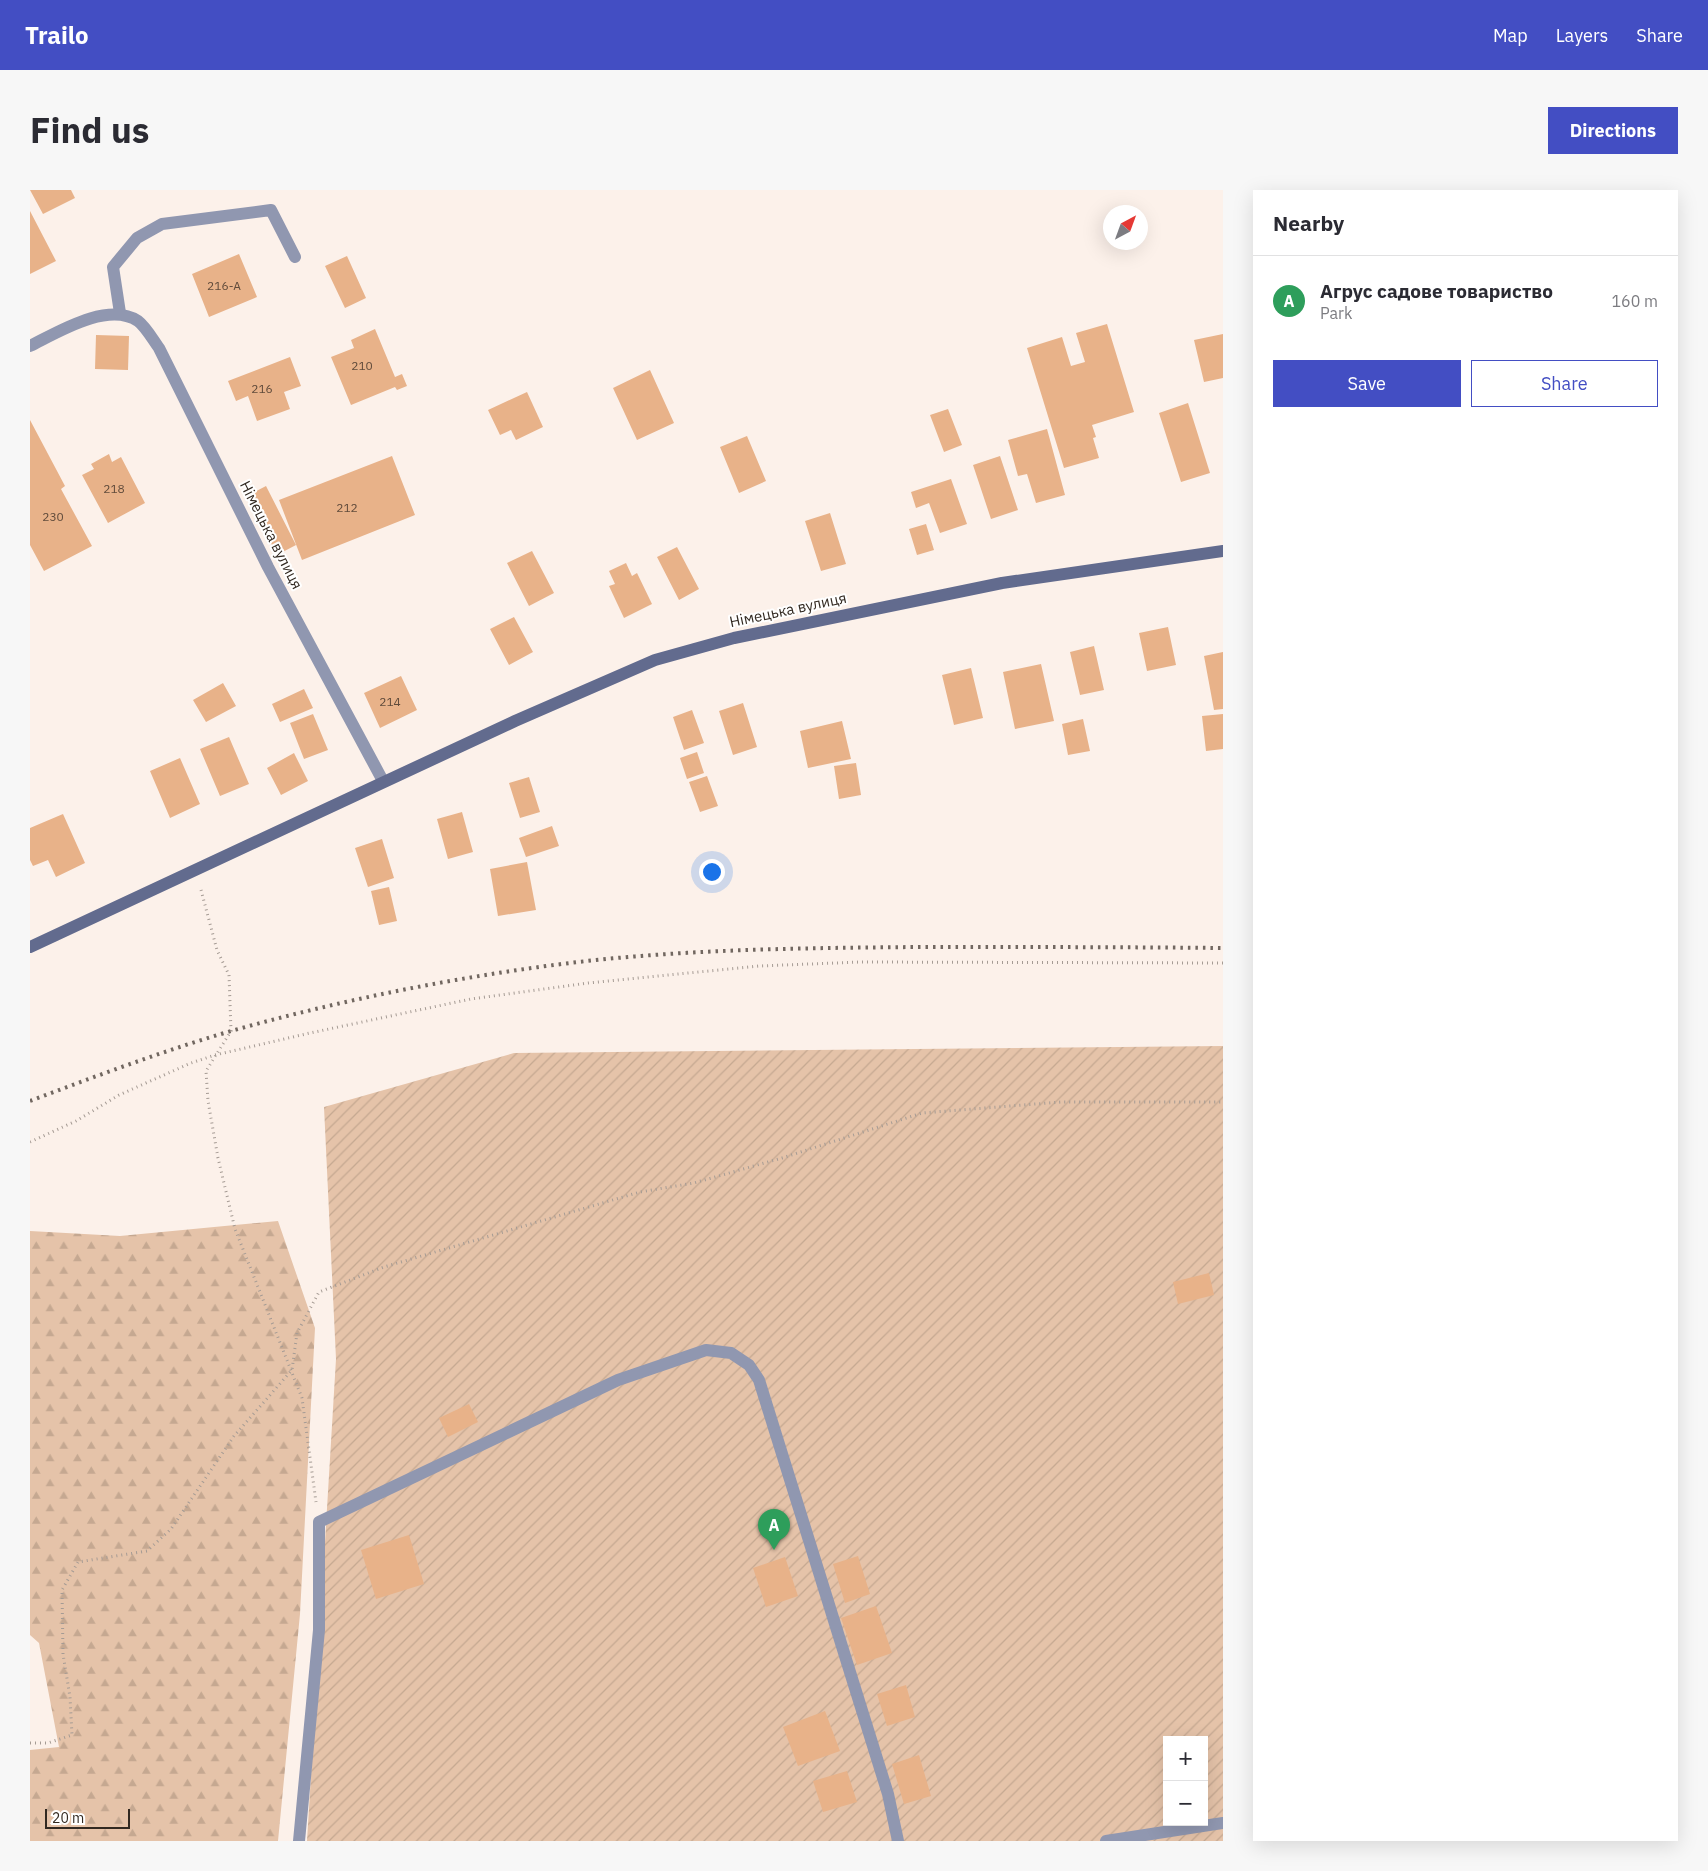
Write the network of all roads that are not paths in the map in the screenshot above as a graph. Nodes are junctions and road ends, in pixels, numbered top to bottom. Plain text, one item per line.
1 (295, 257) dead end
2 (120, 313) junction
3 (30, 346) edge
4 (1223, 551) edge
5 (384, 782) junction
6 (30, 947) edge
7 (1223, 1823) edge
8 (298, 1841) edge
9 (898, 1841) edge
10 (1106, 1841) edge

1 - 2 street
2 - 3 street
2 - 5 street, Німецька вулиця
4 - 5 main road, Німецька вулиця
5 - 6 main road, Німецька вулиця
7 - 10 street
8 - 9 street

